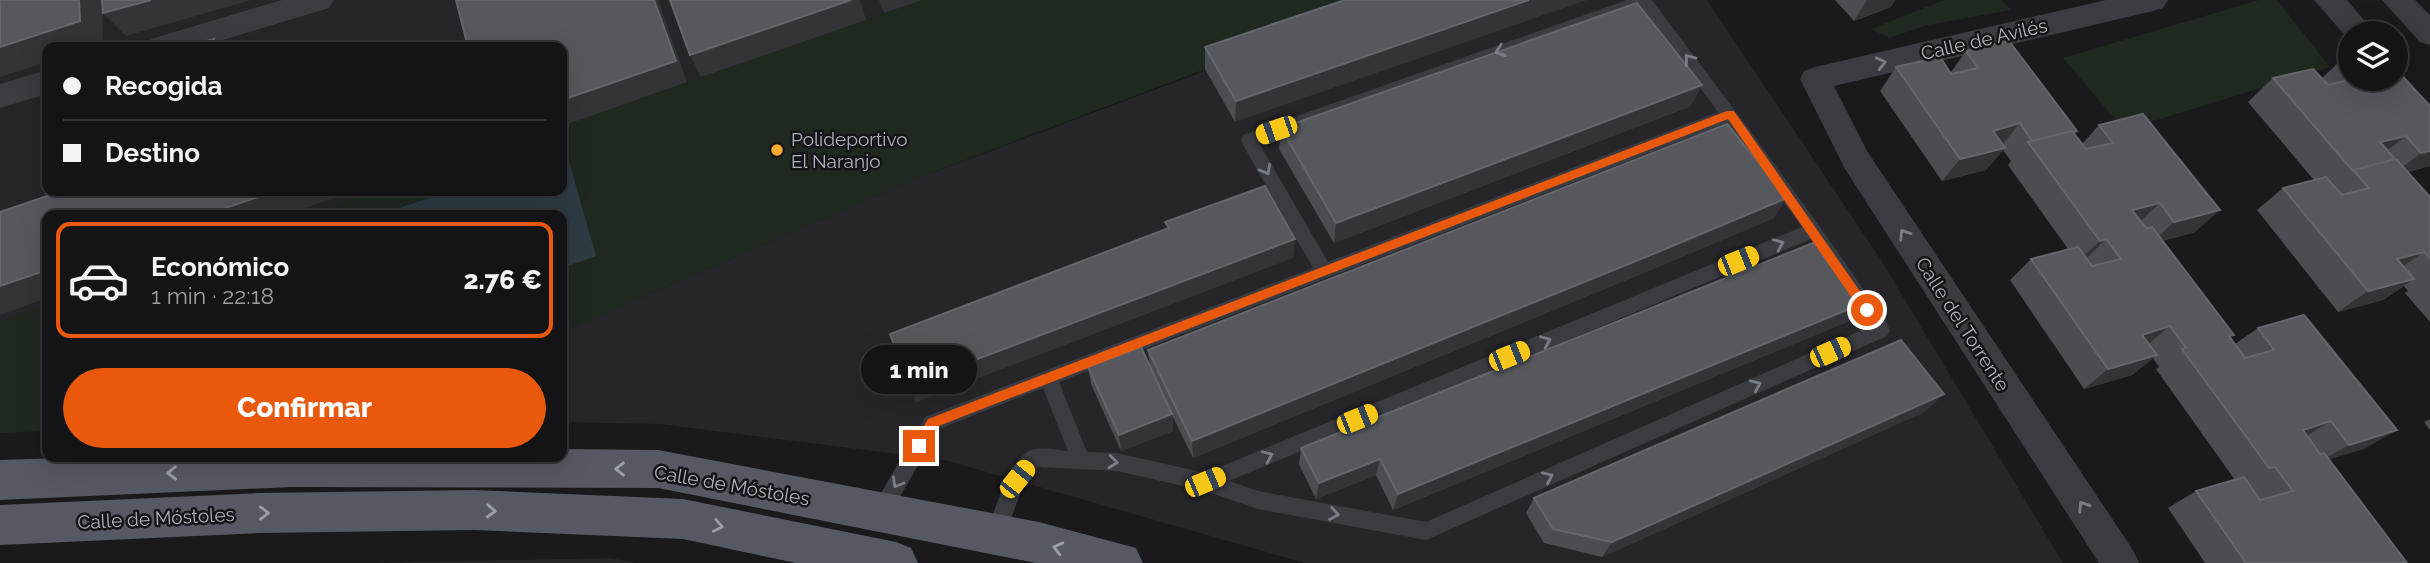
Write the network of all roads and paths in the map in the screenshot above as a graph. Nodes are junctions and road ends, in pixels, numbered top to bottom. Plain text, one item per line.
1 (319, 0) edge
2 (2153, 0) edge
3 (2329, 0) edge
4 (2397, 0) edge
5 (2349, 21) edge
6 (2430, 34) edge
7 (179, 42) edge
8 (1815, 79) joint
9 (42, 83) edge
10 (0, 96) edge
11 (1731, 114) junction
12 (1814, 230) junction
13 (1324, 271) junction
14 (1048, 379) junction
15 (1081, 460) junction
16 (0, 480) edge
17 (1205, 482) junction
18 (880, 513) junction
19 (0, 525) edge
20 (995, 535) junction
21 (896, 563) edge
22 (1121, 563) edge
23 (2120, 563) edge

1 - 7 street
8 -> 2 street, Calle de Avilés
3 - 5 street
4 - 6 street
23 -> 8 street, Calle del Torrente
9 - 10 street
11 - 12 lane
11 - 13 lane
11 -> 13 lane
17 -> 12 lane
17 -> 12 lane
13 - 14 lane
14 - 15 lane
14 -> 18 lane
15 -> 17 lane
15 - 20 lane
18 -> 16 main road, Calle de Móstoles
18 - 20 main road, Calle de Móstoles
19 -> 21 main road, Calle de Móstoles
22 -> 20 main road, Calle de Móstoles

